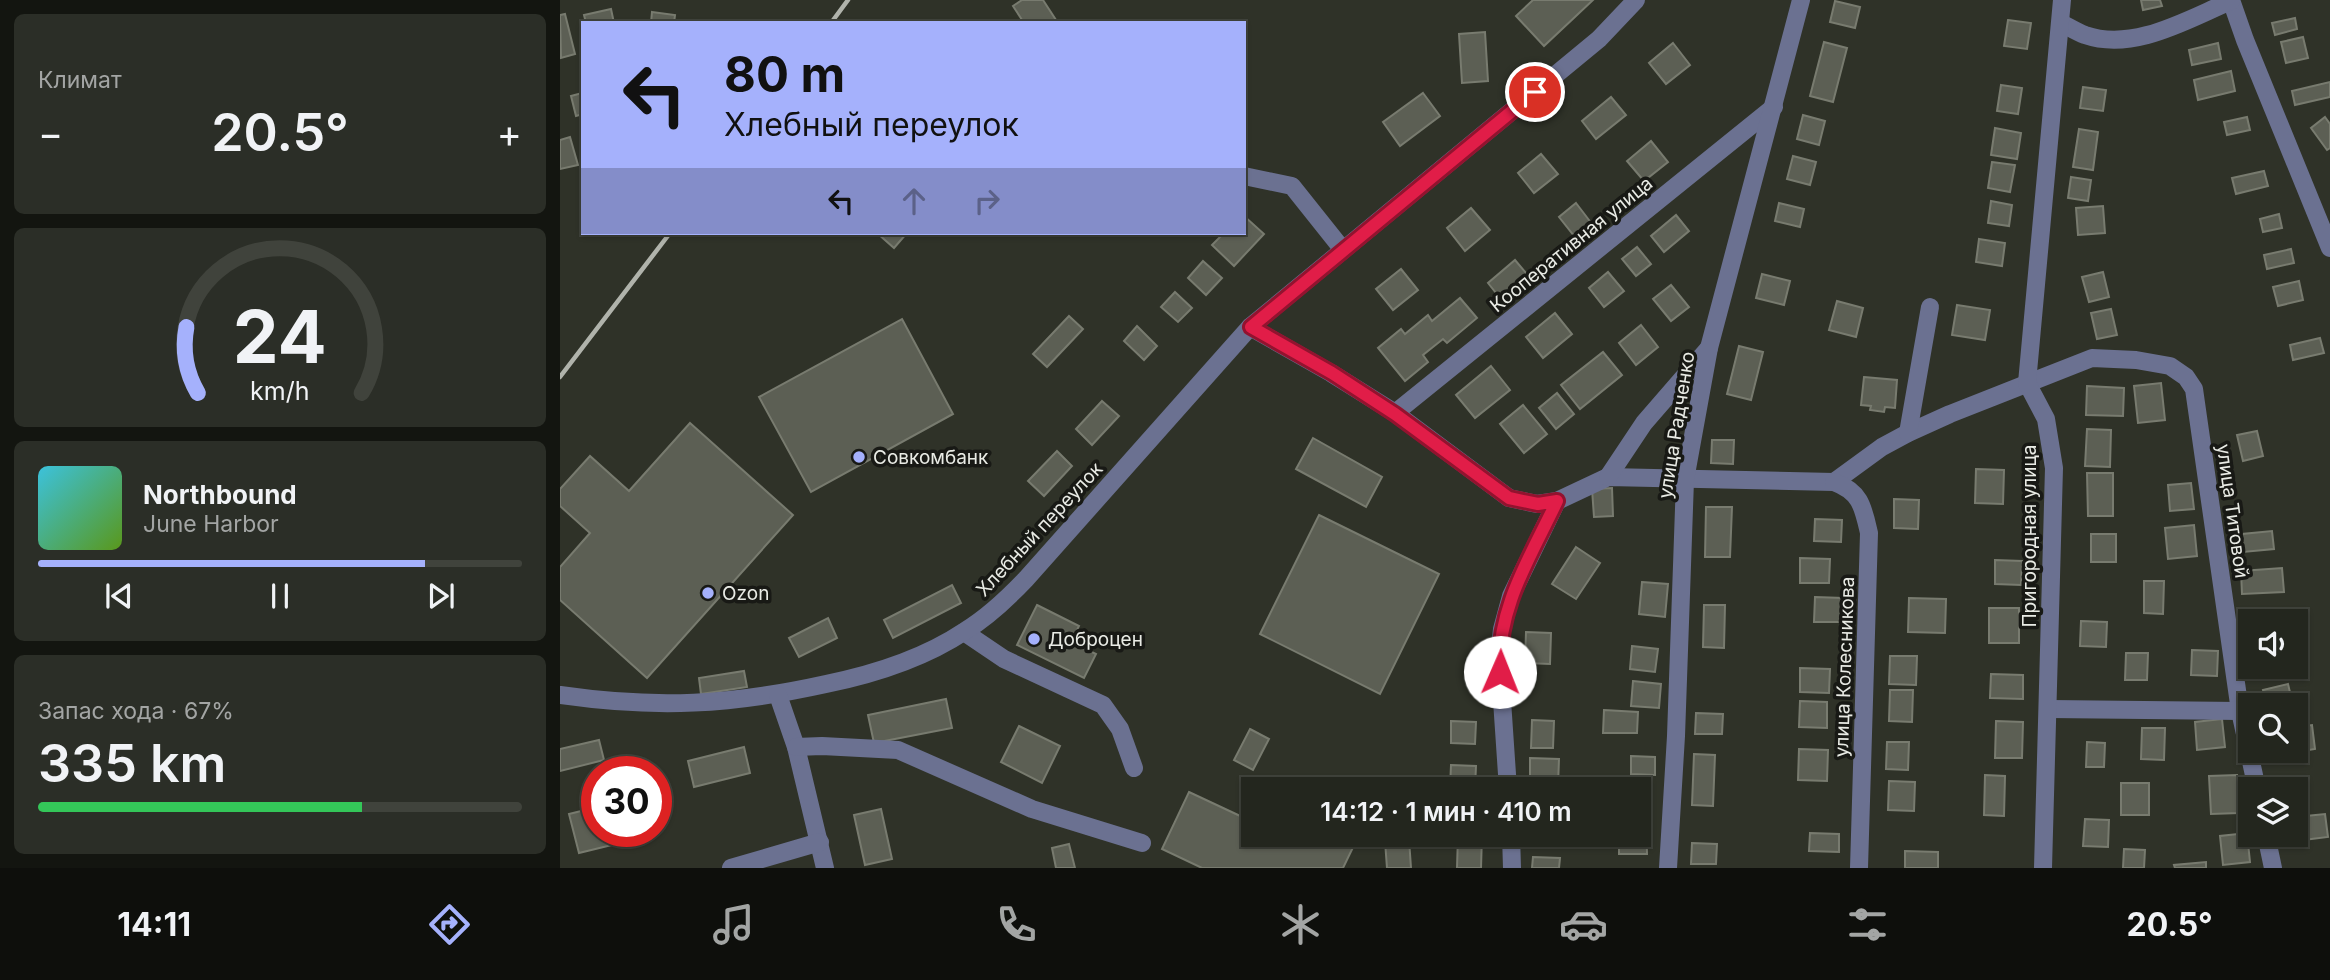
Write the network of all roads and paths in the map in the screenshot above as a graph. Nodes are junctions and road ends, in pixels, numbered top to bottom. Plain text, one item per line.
1 (1636, 0) edge
2 (1801, 0) edge
3 (2062, 0) edge
4 (2231, 0) edge
5 (2061, 23) junction
6 (1774, 107) junction
7 (1246, 176) edge
8 (2330, 248) edge
9 (1343, 250) junction
10 (1930, 307) dead end
11 (1251, 327) junction
12 (1709, 348) junction
13 (2027, 383) junction
14 (1395, 414) junction
15 (1908, 433) junction
16 (1608, 477) junction
17 (1685, 480) junction
18 (1834, 482) junction
19 (1557, 501) junction
20 (964, 632) junction
21 (560, 695) edge
22 (778, 695) junction
23 (2238, 697) edge
24 (2049, 709) junction
25 (2238, 711) edge
26 (796, 747) junction
27 (1134, 768) dead end
28 (1507, 777) edge
29 (820, 842) junction
30 (1142, 843) dead end
31 (1511, 847) edge
32 (2269, 847) edge
33 (731, 868) edge
34 (825, 868) edge
35 (1512, 868) edge
36 (1668, 868) edge
37 (1859, 868) edge
38 (2043, 868) edge
39 (2273, 868) edge

1 - 9 street, Хлебный переулок
2 - 6 street, улица Радченко
3 - 5 street
4 - 5 street
4 - 8 street
5 - 13 street
6 - 12 street, улица Радченко
6 - 14 street, Кооперативная улица
7 - 9 street
9 - 11 street, Хлебный переулок
10 - 15 street
11 - 14 street
11 - 20 street, Хлебный переулок
12 - 16 street
12 - 17 street, улица Радченко
13 - 15 street, улица Титовой
13 - 23 street, улица Титовой
13 - 24 street, Пригородная улица
14 - 19 street
15 - 18 street, улица Титовой
16 - 17 street
16 - 19 street
17 - 18 street
17 - 36 street, улица Радченко
18 - 37 street, улица Колесникова
19 - 28 street
20 - 22 street, Хлебный переулок
20 - 27 street
21 - 22 street, Хлебный переулок
22 - 26 street
24 - 25 street
24 - 38 street, Пригородная улица
26 - 29 street
26 - 30 street
29 - 33 street
29 - 34 street
31 - 35 street
32 - 39 street

